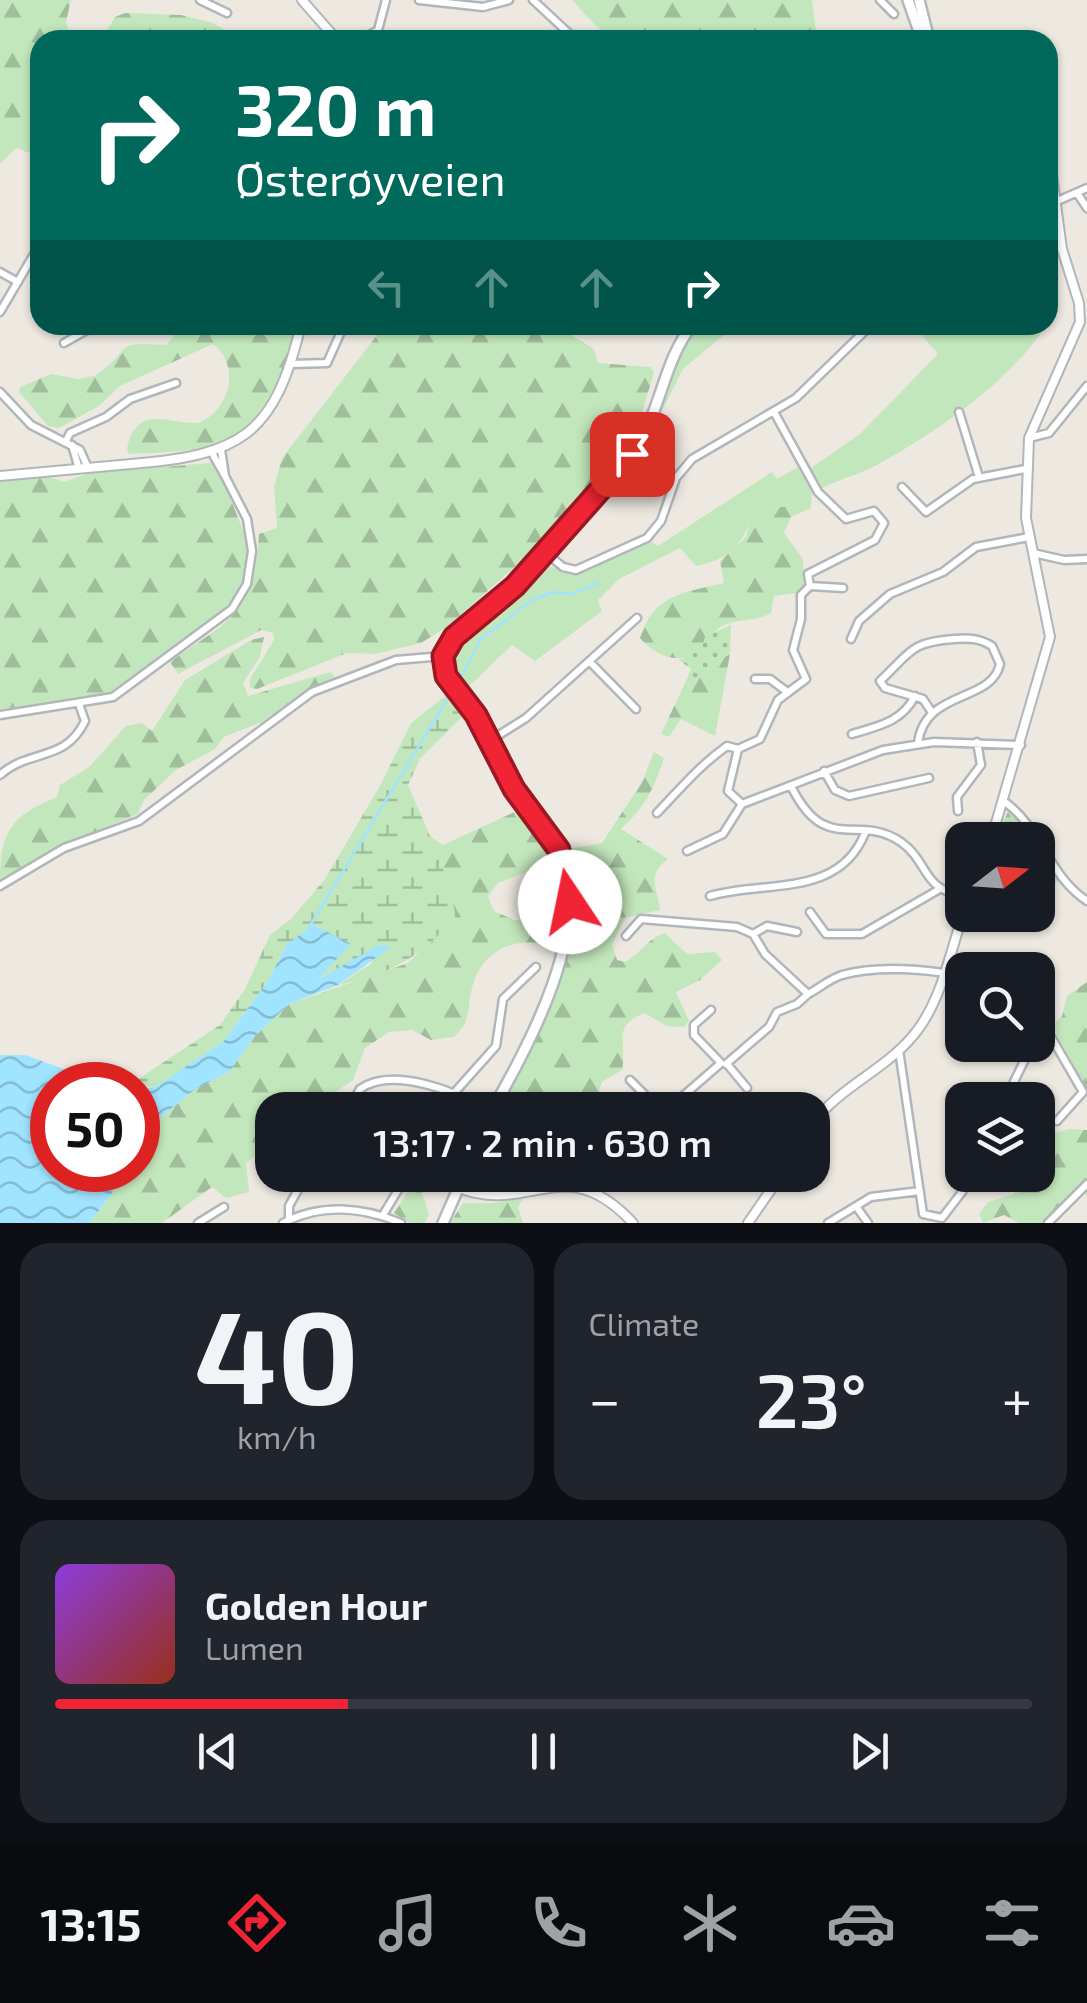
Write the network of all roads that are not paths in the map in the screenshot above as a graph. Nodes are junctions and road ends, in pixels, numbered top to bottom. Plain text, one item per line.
1 (200, 0) edge
2 (302, 0) edge
3 (386, 0) edge
4 (419, 0) edge
5 (509, 0) edge
6 (533, 0) edge
7 (880, 0) edge
8 (909, 0) edge
9 (918, 0) edge
10 (226, 13) dead end
11 (894, 14) dead end
12 (328, 30) edge
13 (378, 30) edge
14 (565, 30) edge
15 (921, 30) edge
16 (923, 30) edge
17 (1087, 188) edge
18 (1077, 193) junction
19 (1058, 201) edge
20 (1087, 208) edge
21 (1058, 216) edge
22 (30, 265) edge
23 (0, 272) edge
24 (18, 282) junction
25 (0, 312) edge
26 (78, 335) edge
27 (298, 335) edge
28 (340, 335) edge
29 (686, 335) edge
30 (862, 335) edge
31 (64, 343) dead end
32 (291, 364) junction
33 (176, 383) dead end
34 (1087, 386) edge
35 (0, 392) edge
36 (774, 412) junction
37 (959, 412) dead end
38 (1029, 438) junction
39 (69, 442) junction
40 (216, 451) junction
41 (84, 468) junction
42 (1025, 469) junction
43 (0, 476) edge
44 (980, 477) junction
45 (902, 487) dead end
46 (1029, 536) junction
47 (546, 553) junction
48 (1033, 553) junction
49 (1087, 559) edge
50 (810, 586) junction
51 (843, 588) dead end
52 (636, 618) dead end
53 (852, 639) dead end
54 (443, 656) junction
55 (590, 662) junction
56 (755, 679) dead end
57 (786, 691) junction
58 (915, 696) junction
59 (79, 704) junction
60 (636, 709) dead end
61 (931, 712) junction
62 (0, 715) edge
63 (852, 734) dead end
64 (490, 740) junction
65 (977, 742) junction
66 (918, 743) junction
67 (1022, 746) junction
68 (738, 748) junction
69 (824, 771) junction
70 (0, 775) edge
71 (929, 778) dead end
72 (791, 786) junction
73 (1006, 802) junction
74 (742, 804) junction
75 (958, 811) dead end
76 (657, 814) dead end
77 (999, 822) edge
78 (864, 833) junction
79 (688, 850) dead end
80 (0, 886) edge
81 (938, 890) junction
82 (945, 892) edge
83 (710, 896) dead end
84 (1087, 901) edge
85 (810, 912) dead end
86 (797, 932) dead end
87 (957, 932) edge
88 (754, 934) junction
89 (626, 936) dead end
90 (536, 967) dead end
91 (944, 972) junction
92 (808, 994) junction
93 (711, 1010) dead end
94 (1055, 1043) edge
95 (898, 1050) junction
96 (724, 1063) junction
97 (630, 1080) dead end
98 (747, 1088) dead end
99 (358, 1092) edge
100 (456, 1092) joint
101 (498, 1092) edge
102 (643, 1092) edge
103 (686, 1092) edge
104 (830, 1105) edge
105 (1057, 1122) dead end
106 (1087, 1184) edge
107 (920, 1191) junction
108 (297, 1192) edge
109 (398, 1192) edge
110 (458, 1192) edge
111 (471, 1192) edge
112 (520, 1192) edge
113 (591, 1192) edge
114 (770, 1192) edge
115 (962, 1192) edge
116 (224, 1207) dead end
117 (858, 1208) junction
118 (383, 1216) junction
119 (286, 1221) edge
120 (198, 1223) edge
121 (402, 1223) edge
122 (443, 1223) edge
123 (633, 1223) edge
124 (748, 1223) edge
125 (828, 1223) edge
126 (868, 1223) edge
127 (1048, 1223) edge

1 - 10 street
2 - 12 street
3 - 13 street
4 - 5 street
6 - 14 street
7 - 11 street
8 - 9 main road
8 - 15 main road
9 - 16 main road
17 - 18 street
18 - 19 street
18 - 20 street
21 - 38 street
22 - 24 street
23 - 24 street
24 - 25 street
26 - 31 street
27 - 32 street
28 - 32 street
29 - 47 main road
30 - 36 street
32 - 40 street
33 - 39 street
34 - 38 street
35 - 39 street
36 - 47 street
36 - 50 street
37 - 44 street
38 - 42 street
39 - 41 street
40 - 41 street
40 - 59 street
41 - 43 street
42 - 44 street
42 - 46 street
44 - 45 street
46 - 48 street
46 - 53 street
47 - 54 main road
48 - 49 street
48 - 67 street
50 - 51 street
50 - 57 street
52 - 55 street
54 - 64 main road
54 - 80 street
55 - 60 street
55 - 64 street
56 - 57 street
57 - 68 street
58 - 61 street
58 - 61 street
58 - 63 street
59 - 62 street
59 - 70 street
61 - 66 street
64 - 101 main road
65 - 66 street
65 - 67 street
65 - 75 street
66 - 69 street
67 - 73 street
68 - 74 street
68 - 76 street
69 - 71 street
69 - 72 street
72 - 74 street
72 - 78 street
73 - 77 street
73 - 84 street
74 - 79 street
78 - 81 street
78 - 83 street
81 - 82 street
81 - 85 street
86 - 88 street
87 - 91 street
88 - 89 street
88 - 92 street
90 - 100 street
91 - 92 street
91 - 95 street
92 - 96 street
93 - 96 street
94 - 105 street
95 - 104 street
95 - 107 street
96 - 98 street
96 - 103 street
97 - 102 street
99 - 100 street
106 - 127 street
107 - 115 street
107 - 117 street
108 - 119 street
109 - 118 street
110 - 122 main road
111 - 112 street
113 - 123 street
114 - 124 street
116 - 120 street
117 - 125 street
117 - 126 street
118 - 119 street
118 - 121 street

